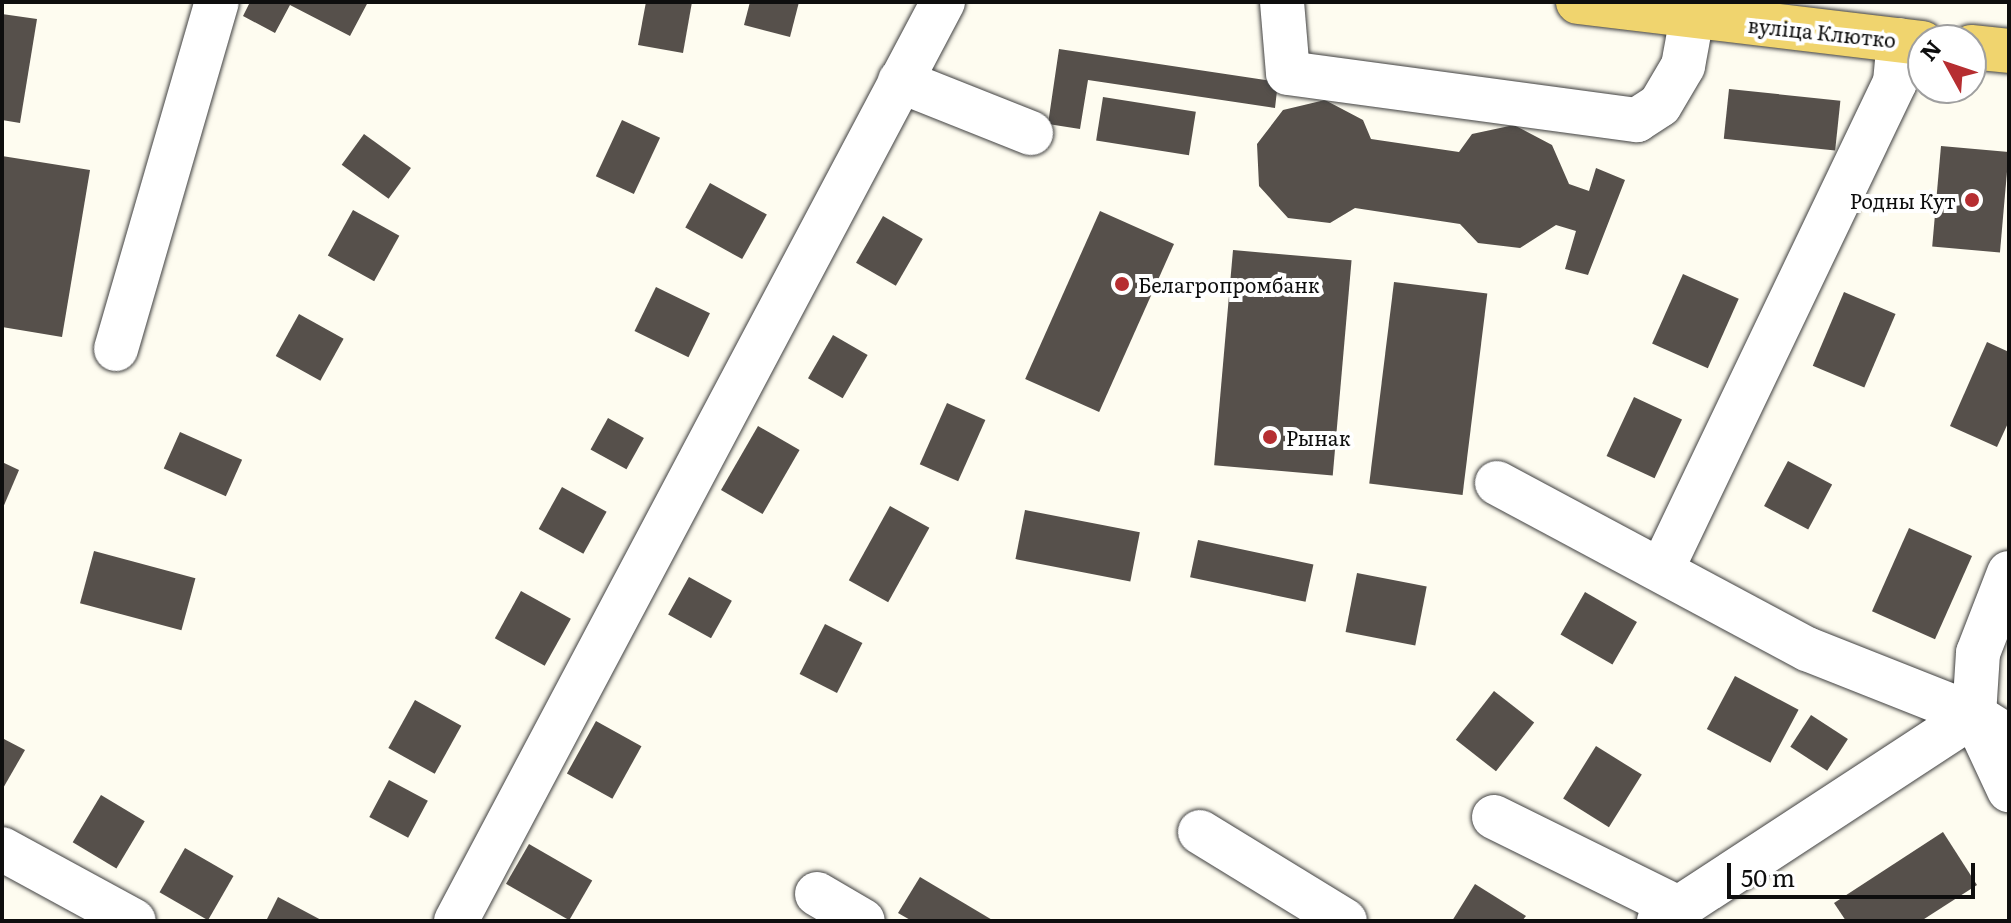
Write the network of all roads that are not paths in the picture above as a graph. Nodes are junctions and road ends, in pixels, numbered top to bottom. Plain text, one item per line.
1 (217, 2) edge
2 (943, 2) edge
3 (1282, 2) edge
4 (1578, 2) edge
5 (1692, 17) junction
6 (1907, 42) edge
7 (1987, 49) edge
8 (2009, 51) edge
9 (1907, 52) edge
10 (900, 81) junction
11 (1031, 133) dead end
12 (116, 349) dead end
13 (1497, 483) dead end
14 (1662, 569) junction
15 (2009, 573) edge
16 (1992, 726) edge
17 (2009, 790) edge
18 (1494, 817) dead end
19 (1200, 832) dead end
20 (2, 849) edge
21 (817, 894) dead end
22 (1668, 914) edge
23 (134, 921) edge
24 (456, 921) edge
25 (863, 921) edge
26 (1345, 921) edge

1 - 12 street
2 - 10 street
3 - 5 street
4 - 5 main road, вуліца Клютко
5 - 6 main road, вуліца Клютко
7 - 8 main road
9 - 14 street
10 - 11 street
10 - 24 street
13 - 14 street
14 - 16 street
15 - 16 street
16 - 17 street
16 - 22 street
18 - 22 street
19 - 26 street
20 - 23 street
21 - 25 street

